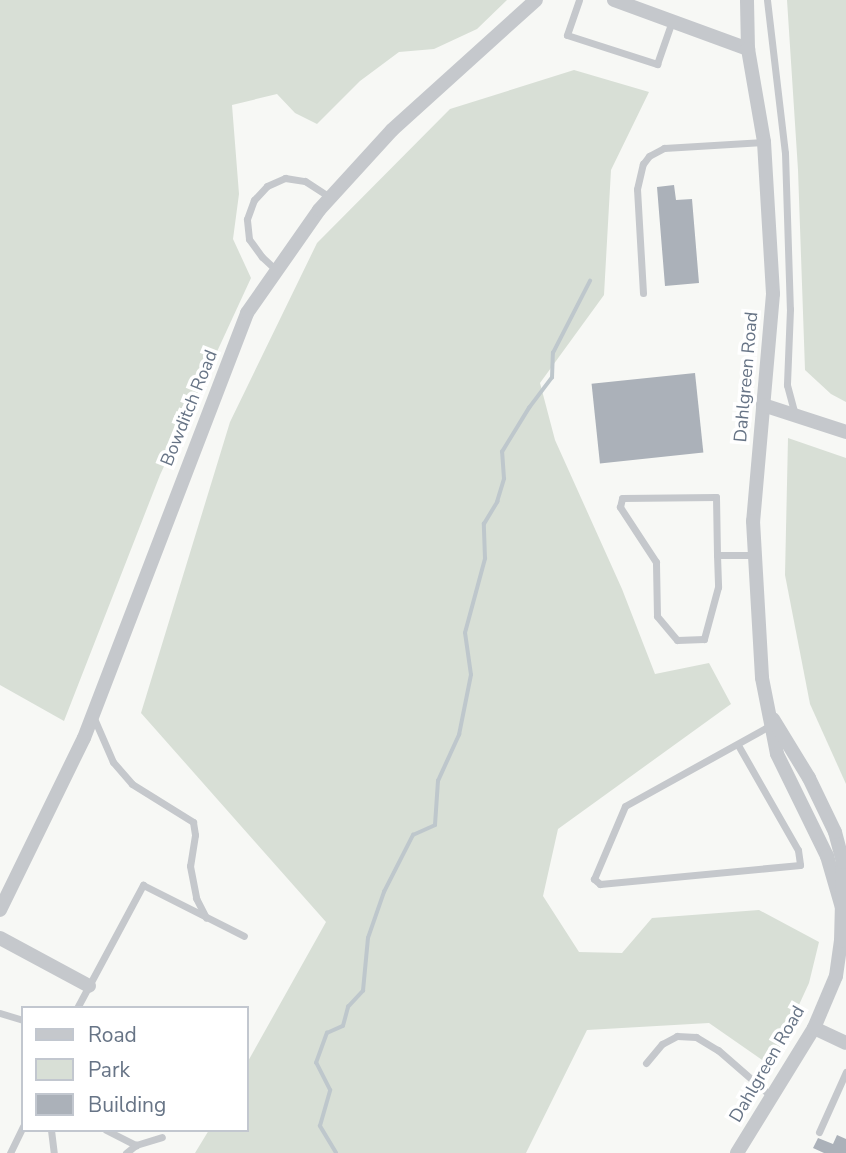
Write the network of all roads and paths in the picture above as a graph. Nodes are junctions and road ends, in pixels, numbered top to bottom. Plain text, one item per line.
1 (536, 0) edge
2 (579, 0) edge
3 (614, 0) edge
4 (747, 0) edge
5 (767, 0) edge
6 (672, 21) junction
7 (748, 49) junction
8 (764, 142) junction
9 (330, 197) junction
10 (275, 268) junction
11 (643, 293) dead end
12 (763, 405) junction
13 (795, 415) junction
14 (846, 432) edge
15 (717, 555) junction
16 (754, 555) junction
17 (767, 709) junction
18 (93, 715) junction
19 (771, 725) junction
20 (738, 745) junction
21 (0, 910) edge
22 (844, 911) junction
23 (206, 918) junction
24 (244, 936) dead end
25 (0, 937) edge
26 (841, 977) edge
27 (89, 986) junction
28 (79, 1006) edge
29 (0, 1013) edge
30 (21, 1019) edge
31 (814, 1028) junction
32 (846, 1043) edge
33 (646, 1063) dead end
34 (846, 1072) edge
35 (772, 1097) junction
36 (21, 1130) edge
37 (51, 1132) edge
38 (110, 1132) edge
39 (819, 1132) dead end
40 (162, 1137) dead end
41 (136, 1145) junction
42 (10, 1153) edge
43 (54, 1153) edge
44 (126, 1153) edge
45 (737, 1153) edge

1 - 9 street, Bowditch Road
2 - 6 lane
3 - 6 street
4 - 7 street, Dahlgreen Road
5 - 13 lane
6 - 7 street
7 - 8 street, Dahlgreen Road
8 - 11 lane
8 - 12 street, Dahlgreen Road
9 - 10 street, Bowditch Road
9 - 10 lane
10 - 18 street, Bowditch Road
12 - 13 street
12 - 16 street, Dahlgreen Road
13 - 14 street
15 - 15 lane
15 - 16 lane
16 - 17 street, Dahlgreen Road
17 - 19 street, Dahlgreen Road
17 - 22 street, Dahlgreen Road
18 - 21 street, Bowditch Road
18 - 23 lane
19 - 20 lane
19 - 22 street, Dahlgreen Road
20 - 20 lane
22 - 26 street, Dahlgreen Road
23 - 24 lane
23 - 27 lane
25 - 27 street
26 - 31 street, Dahlgreen Road
27 - 28 lane
29 - 30 lane
31 - 32 street
31 - 35 street, Dahlgreen Road
33 - 35 lane
34 - 39 lane
35 - 45 street, Dahlgreen Road
36 - 42 lane
37 - 43 lane
38 - 41 lane
40 - 41 lane
41 - 44 lane

